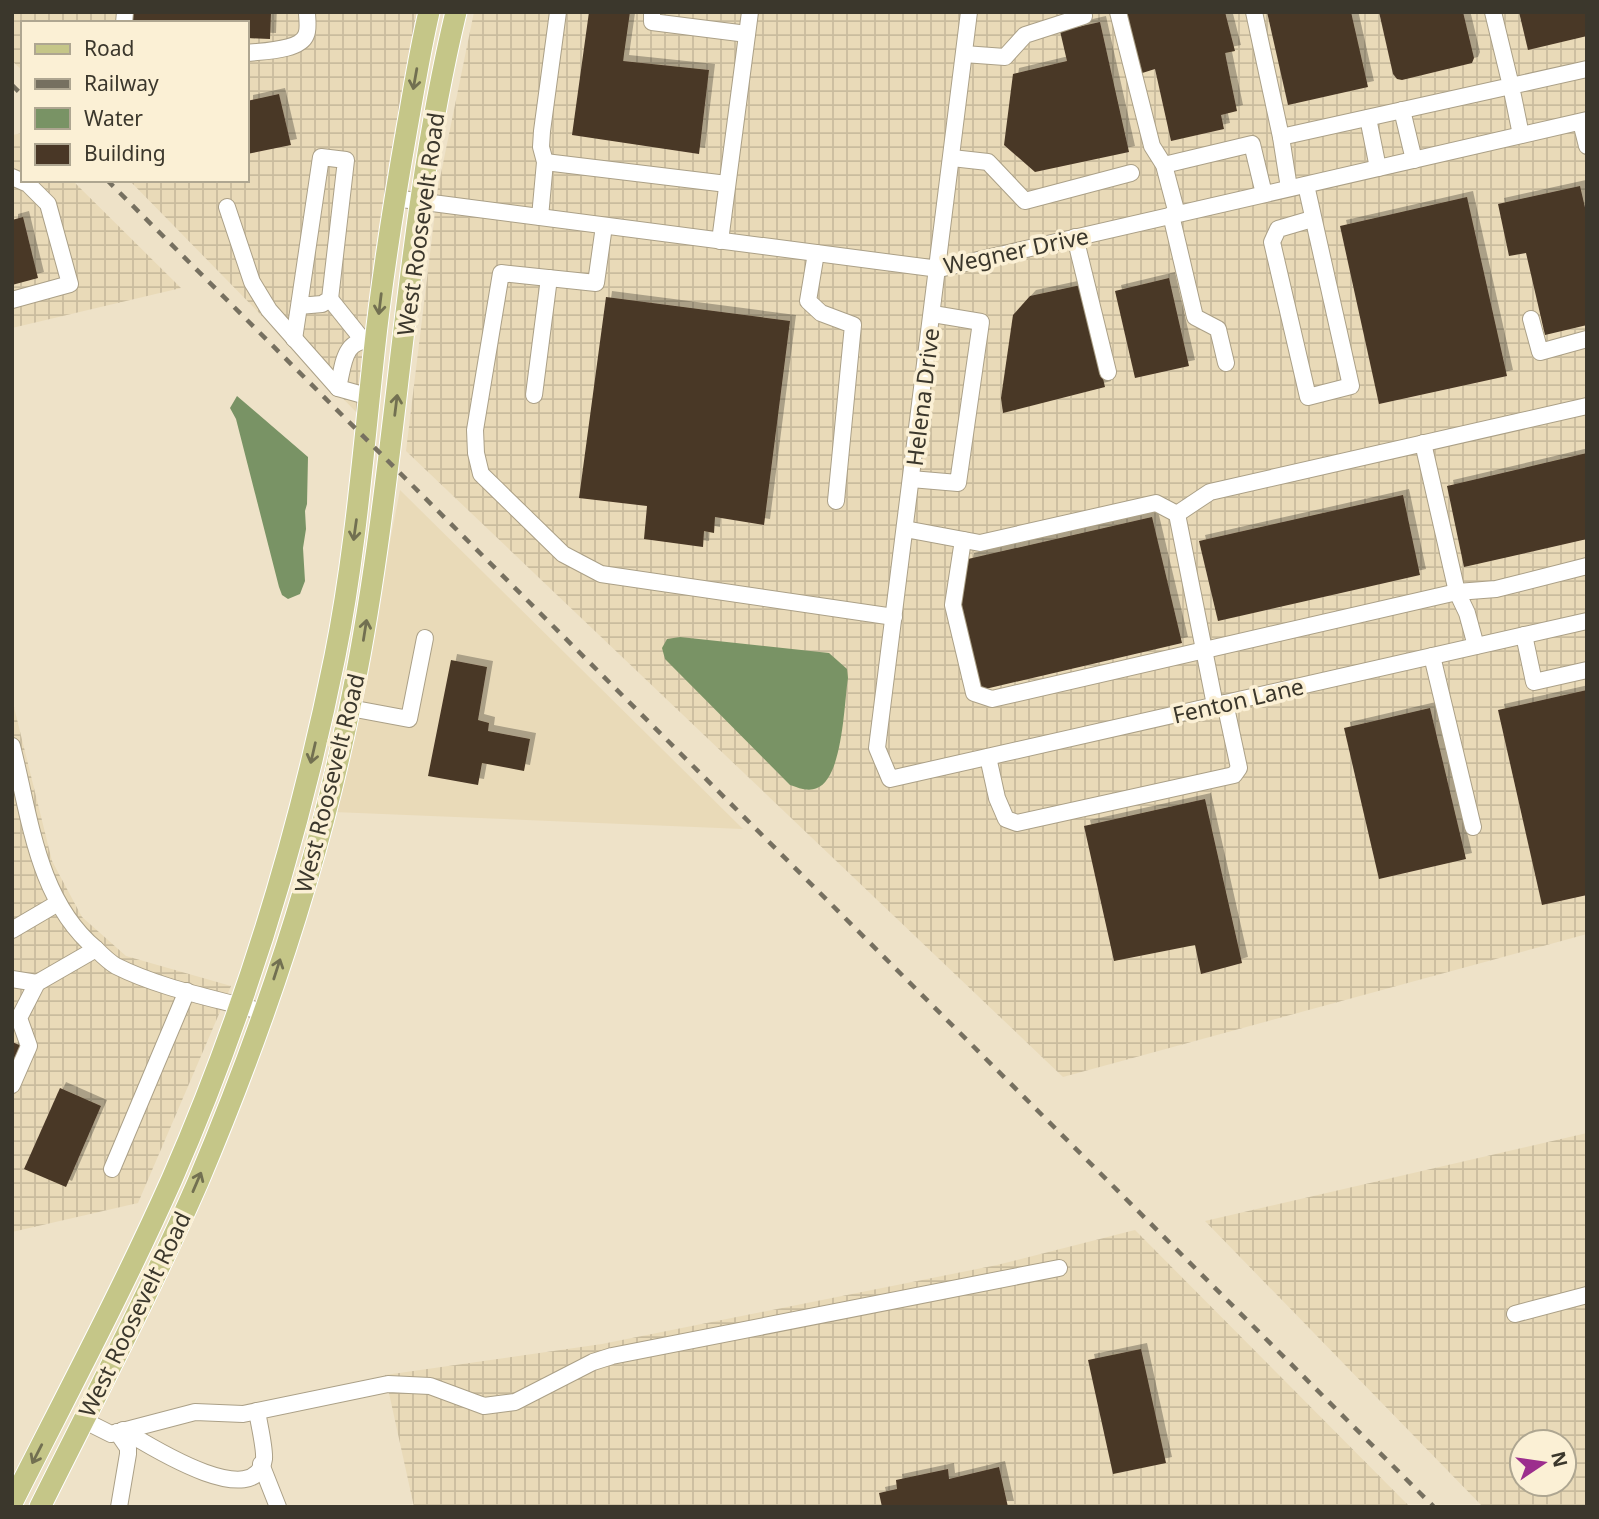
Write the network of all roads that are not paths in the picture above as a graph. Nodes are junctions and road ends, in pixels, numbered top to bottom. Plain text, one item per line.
1 (307, 12) edge
2 (429, 12) edge
3 (456, 12) edge
4 (558, 12) edge
5 (652, 12) edge
6 (750, 12) edge
7 (969, 12) edge
8 (1118, 12) edge
9 (1254, 12) edge
10 (1493, 12) edge
11 (1084, 16) dead end
12 (747, 34) junction
13 (248, 53) edge
14 (964, 54) junction
15 (1587, 69) edge
16 (1511, 86) junction
17 (1402, 110) junction
18 (1368, 118) junction
19 (1584, 121) edge
20 (1521, 135) junction
21 (1281, 137) junction
22 (1587, 146) edge
23 (952, 158) junction
24 (1414, 160) junction
25 (545, 162) junction
26 (1164, 165) junction
27 (1378, 168) junction
28 (1131, 173) dead end
29 (23, 182) edge
30 (727, 184) junction
31 (1306, 185) junction
32 (1289, 188) junction
33 (1264, 194) junction
34 (394, 198) junction
35 (420, 202) junction
36 (227, 207) dead end
37 (1174, 215) junction
38 (540, 217) junction
39 (1312, 219) junction
40 (604, 226) junction
41 (1075, 237) junction
42 (720, 241) junction
43 (816, 253) junction
44 (939, 269) junction
45 (549, 278) junction
46 (330, 299) junction
47 (12, 300) edge
48 (299, 306) junction
49 (933, 314) junction
50 (1531, 319) dead end
51 (294, 338) junction
52 (1587, 339) edge
53 (369, 340) junction
54 (1226, 363) dead end
55 (1108, 372) dead end
56 (338, 388) junction
57 (534, 395) dead end
58 (370, 397) junction
59 (1587, 406) edge
60 (1423, 443) junction
61 (911, 479) junction
62 (836, 501) dead end
63 (1177, 514) junction
64 (905, 529) junction
65 (963, 540) junction
66 (1587, 566) edge
67 (1457, 592) junction
68 (894, 617) junction
69 (1587, 621) edge
70 (1524, 635) junction
71 (425, 638) dead end
72 (1476, 646) junction
73 (1205, 651) junction
74 (1432, 656) junction
75 (1587, 670) edge
76 (1220, 704) junction
77 (350, 708) junction
78 (12, 746) edge
79 (988, 757) junction
80 (890, 779) joint
81 (1473, 827) dead end
82 (58, 903) junction
83 (12, 930) edge
84 (96, 949) junction
85 (12, 979) edge
86 (37, 984) junction
87 (187, 991) junction
88 (239, 1005) junction
89 (263, 1012) junction
90 (12, 1085) edge
91 (112, 1169) dead end
92 (1059, 1268) dead end
93 (1587, 1295) edge
94 (1516, 1314) dead end
95 (257, 1411) junction
96 (83, 1420) junction
97 (120, 1431) junction
98 (261, 1464) junction
99 (12, 1503) edge
100 (40, 1507) edge
101 (119, 1507) edge
102 (278, 1507) edge

1 - 13 street
2 -> 34 main road, West Roosevelt Road
3 - 35 main road, West Roosevelt Road
4 - 25 street
5 - 12 street
6 - 12 street
7 - 14 street, Helena Drive
8 - 26 street
9 - 21 street
10 - 16 street
11 - 14 street
12 - 30 street
14 - 23 street, Helena Drive
15 - 16 street
16 - 17 street
16 - 20 street
17 - 18 street
17 - 24 street
18 - 21 street
18 - 27 street
19 - 20 street, Wegner Drive
19 - 22 street
20 - 24 street, Wegner Drive
21 - 32 street
23 - 28 street
23 - 44 street, Helena Drive
24 - 27 street, Wegner Drive
25 - 30 street
25 - 38 street
26 - 33 street
26 - 37 street
27 - 31 street, Wegner Drive
29 - 47 street
30 - 42 street
31 - 32 street, Wegner Drive
31 - 39 street
32 - 33 street, Wegner Drive
33 - 37 street, Wegner Drive
34 - 35 street, Wegner Drive
34 -> 53 main road, West Roosevelt Road
35 - 38 street, Wegner Drive
77 -> 35 main road, West Roosevelt Road
36 - 51 street
37 - 41 street, Wegner Drive
37 - 54 street
38 - 40 street, Wegner Drive
39 - 39 street
40 - 42 street, Wegner Drive
40 - 45 street
41 - 44 street, Wegner Drive
41 - 55 street
42 - 43 street, Wegner Drive
43 - 44 street, Wegner Drive
43 - 62 street
44 - 49 street, Helena Drive
45 - 57 street
45 - 68 street
46 - 48 street
46 - 48 street
46 - 53 street
48 - 51 street
49 - 61 street, Helena Drive
49 - 61 street
50 - 52 street
51 - 56 street
53 - 56 street
53 - 58 main road, West Roosevelt Road
56 - 58 street
58 -> 88 main road, West Roosevelt Road
59 - 60 street
60 - 63 street
60 - 67 street
61 - 64 street, Helena Drive
63 - 65 street
63 - 73 street
64 - 65 street
64 - 68 street, Helena Drive
65 - 73 street
66 - 67 street
67 - 72 street
67 - 73 street
68 - 80 street, Helena Drive
69 - 70 street, Fenton Lane
70 - 72 street, Fenton Lane
70 - 75 street
71 - 77 street
72 - 74 street, Fenton Lane
73 - 76 street
74 - 76 street, Fenton Lane
74 - 81 street
76 - 79 street, Fenton Lane
76 - 79 street
89 -> 77 main road, West Roosevelt Road
78 - 82 street
79 - 80 street, Fenton Lane
82 - 83 street
82 - 84 street
84 - 86 street
84 - 87 street
85 - 86 street
86 - 90 street
87 - 88 street
87 - 91 street
88 - 89 street
88 -> 99 main road, West Roosevelt Road
96 -> 89 main road, West Roosevelt Road
92 - 95 street
93 - 94 street
95 - 97 street
95 - 98 street
96 - 97 street
96 - 100 main road, West Roosevelt Road
97 - 98 street
97 - 101 street
98 - 102 street

